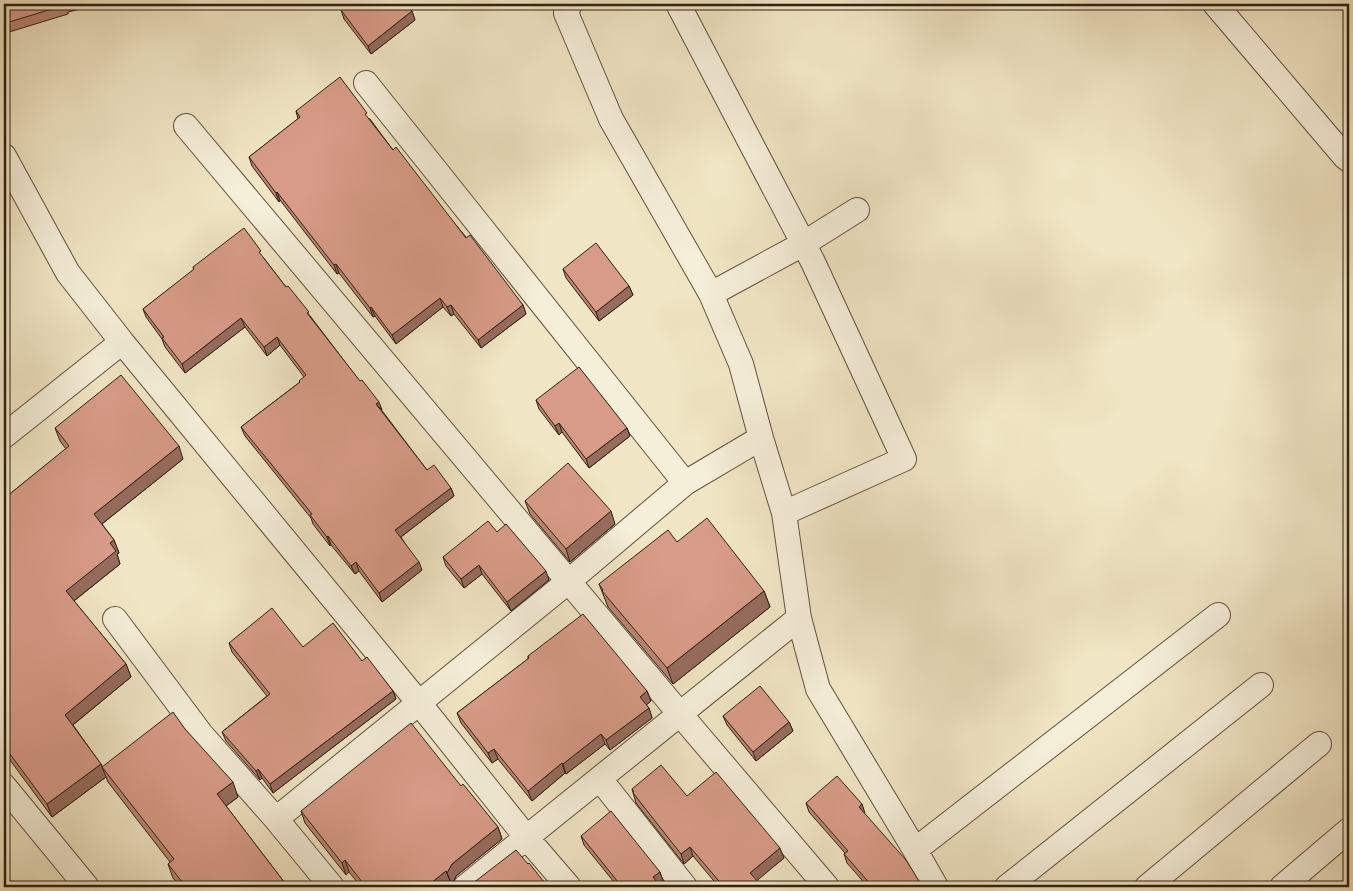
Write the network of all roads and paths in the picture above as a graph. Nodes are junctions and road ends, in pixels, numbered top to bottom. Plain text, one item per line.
1 (570, 4) edge
2 (678, 4) edge
3 (1215, 4) edge
4 (366, 83) dead end
5 (186, 126) dead end
6 (4, 156) edge
7 (1349, 160) edge
8 (857, 210) dead end
9 (804, 244) junction
10 (711, 294) junction
11 (122, 342) junction
12 (4, 436) edge
13 (761, 438) junction
14 (685, 483) junction
15 (784, 513) junction
16 (569, 581) junction
17 (1218, 615) dead end
18 (799, 618) junction
19 (115, 619) dead end
20 (1260, 685) dead end
21 (419, 703) junction
22 (680, 714) junction
23 (1319, 744) dead end
24 (600, 779) junction
25 (4, 786) edge
26 (276, 819) junction
27 (1349, 830) edge
28 (526, 837) junction
29 (915, 850) junction
30 (87, 887) edge
31 (332, 887) edge
32 (465, 887) edge
33 (569, 887) edge
34 (685, 887) edge
35 (828, 887) edge
36 (936, 887) edge
37 (1006, 887) edge
38 (1146, 887) edge
39 (1282, 887) edge

1 - 10 street
2 - 9 street
3 - 7 street
4 - 14 street
5 - 16 street
6 - 11 street
8 - 9 street
9 - 10 street
9 - 15 street
10 - 13 street
11 - 12 street
11 - 21 street
13 - 14 street
13 - 15 street
14 - 16 street
15 - 18 street
16 - 21 street
16 - 22 street
17 - 29 street
18 - 22 street
18 - 29 street
19 - 26 street
20 - 37 street
21 - 26 street
21 - 28 street
22 - 24 street
22 - 35 street
23 - 38 street
24 - 28 street
24 - 34 street
25 - 30 street
26 - 31 street
27 - 39 street
28 - 32 street
28 - 33 street
29 - 36 street

